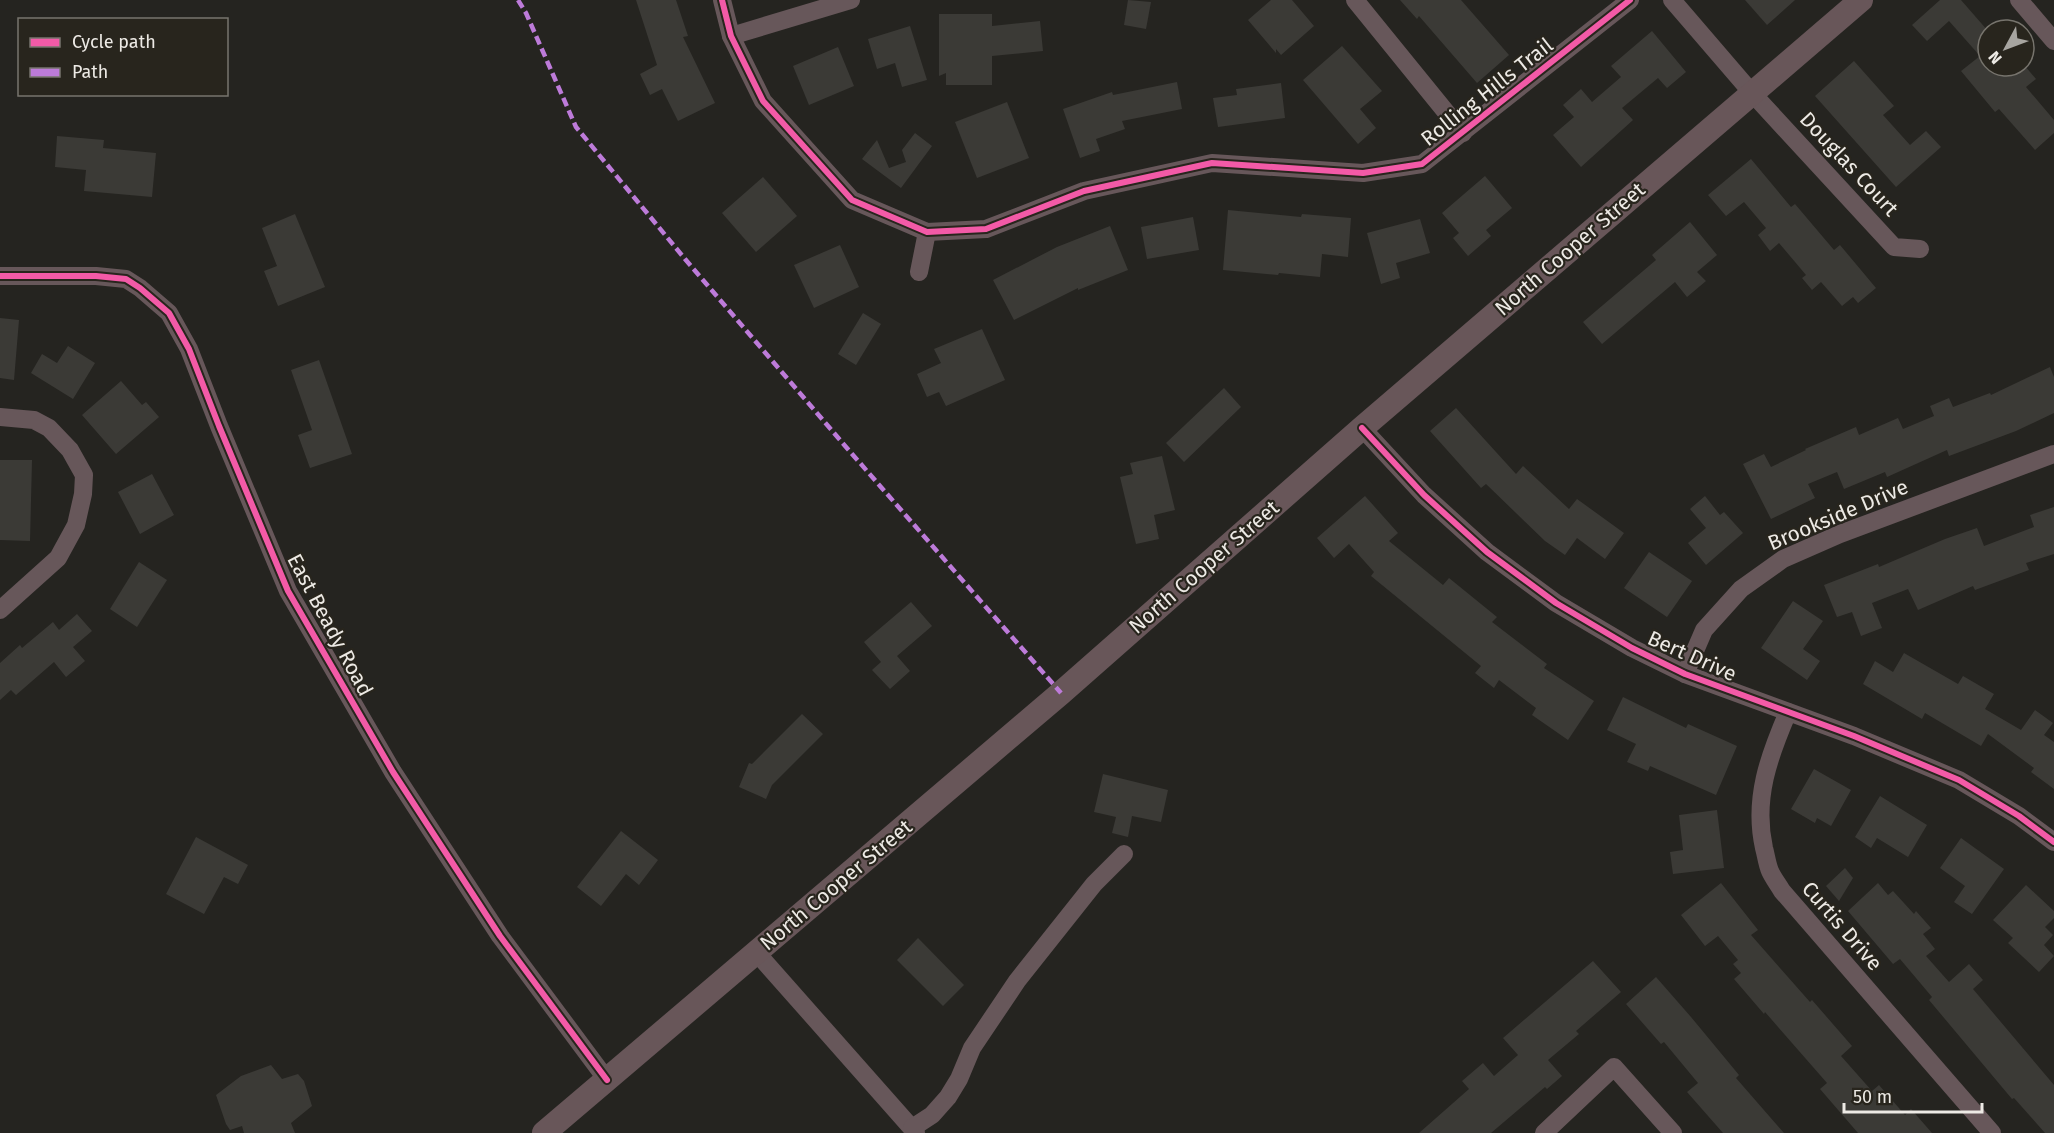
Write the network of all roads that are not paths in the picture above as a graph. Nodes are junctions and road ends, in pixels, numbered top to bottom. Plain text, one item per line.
1 (722, 0) edge
2 (850, 0) edge
3 (1355, 0) edge
4 (1630, 0) edge
5 (1672, 0) edge
6 (1862, 0) edge
7 (2019, 0) edge
8 (731, 36) junction
9 (2054, 41) edge
10 (1752, 93) junction
11 (1463, 133) junction
12 (927, 232) junction
13 (1920, 249) dead end
14 (919, 272) dead end
15 (0, 276) edge
16 (0, 417) edge
17 (1362, 428) junction
18 (2054, 454) edge
19 (0, 610) edge
20 (1685, 674) junction
21 (1788, 712) junction
22 (2054, 842) edge
23 (1124, 854) dead end
24 (756, 952) junction
25 (607, 1080) junction
26 (914, 1131) edge
27 (544, 1133) edge
28 (1544, 1133) edge
29 (1673, 1133) edge
30 (1992, 1133) edge

1 - 8 street, Rolling Hills Trail
2 - 8 street
3 - 11 street
4 - 11 street, Rolling Hills Trail
5 - 10 street, Douglas Court
6 - 10 main road, North Cooper Street
7 - 9 street
8 - 12 street, Rolling Hills Trail
10 - 13 street, Douglas Court
10 - 17 main road, North Cooper Street
11 - 12 street, Rolling Hills Trail
12 - 14 street
15 - 25 street, East Beady Road
16 - 19 street
17 - 20 street, Bert Drive
17 - 24 main road, North Cooper Street
18 - 20 street, Brookside Drive
20 - 21 street, Bert Drive
21 - 22 street, Bert Drive
21 - 30 street, Curtis Drive
23 - 26 street
24 - 25 main road, North Cooper Street
24 - 26 street
25 - 27 main road, North Cooper Street
28 - 29 street

